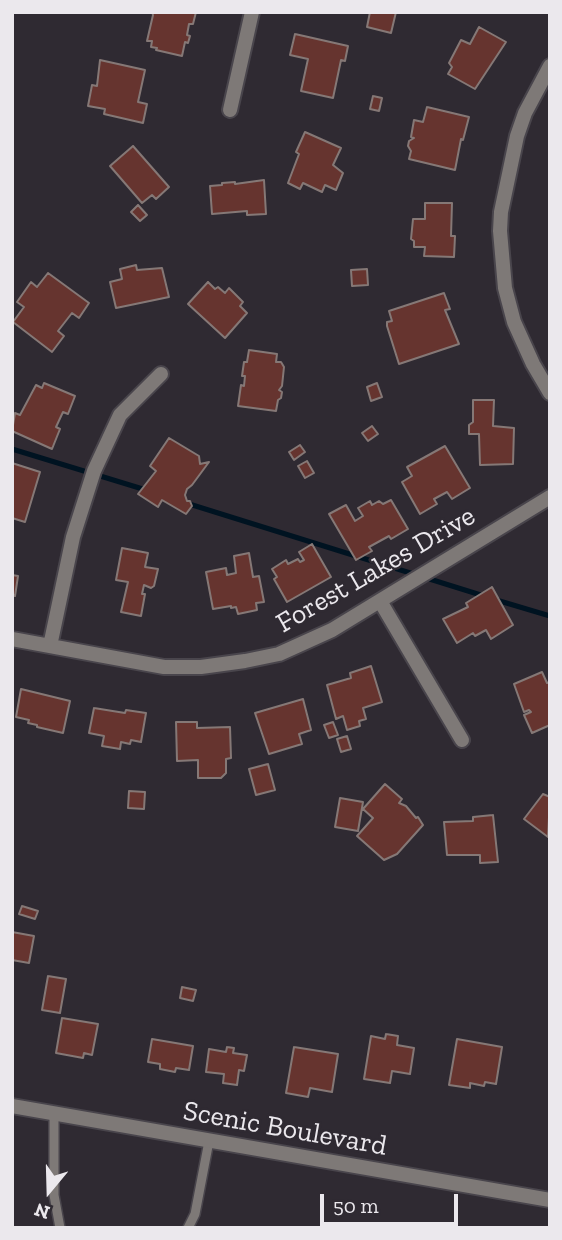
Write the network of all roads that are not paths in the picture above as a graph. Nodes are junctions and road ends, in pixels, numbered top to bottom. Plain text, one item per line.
1 (252, 12) edge
2 (550, 66) edge
3 (230, 110) dead end
4 (161, 374) dead end
5 (550, 393) edge
6 (550, 497) edge
7 (380, 601) junction
8 (12, 639) edge
9 (50, 646) junction
10 (462, 740) dead end
11 (12, 1106) edge
12 (54, 1114) junction
13 (209, 1141) junction
14 (550, 1200) edge
15 (60, 1228) edge
16 (188, 1228) edge

1 - 3 street
2 - 5 street
4 - 9 street
6 - 7 street, Forest Lakes Drive
7 - 9 street, Forest Lakes Drive
7 - 10 street
8 - 9 street, Forest Lakes Drive
11 - 12 street, Scenic Boulevard
12 - 13 street, Scenic Boulevard
12 - 15 lane
13 - 14 street, Scenic Boulevard
13 - 16 lane

